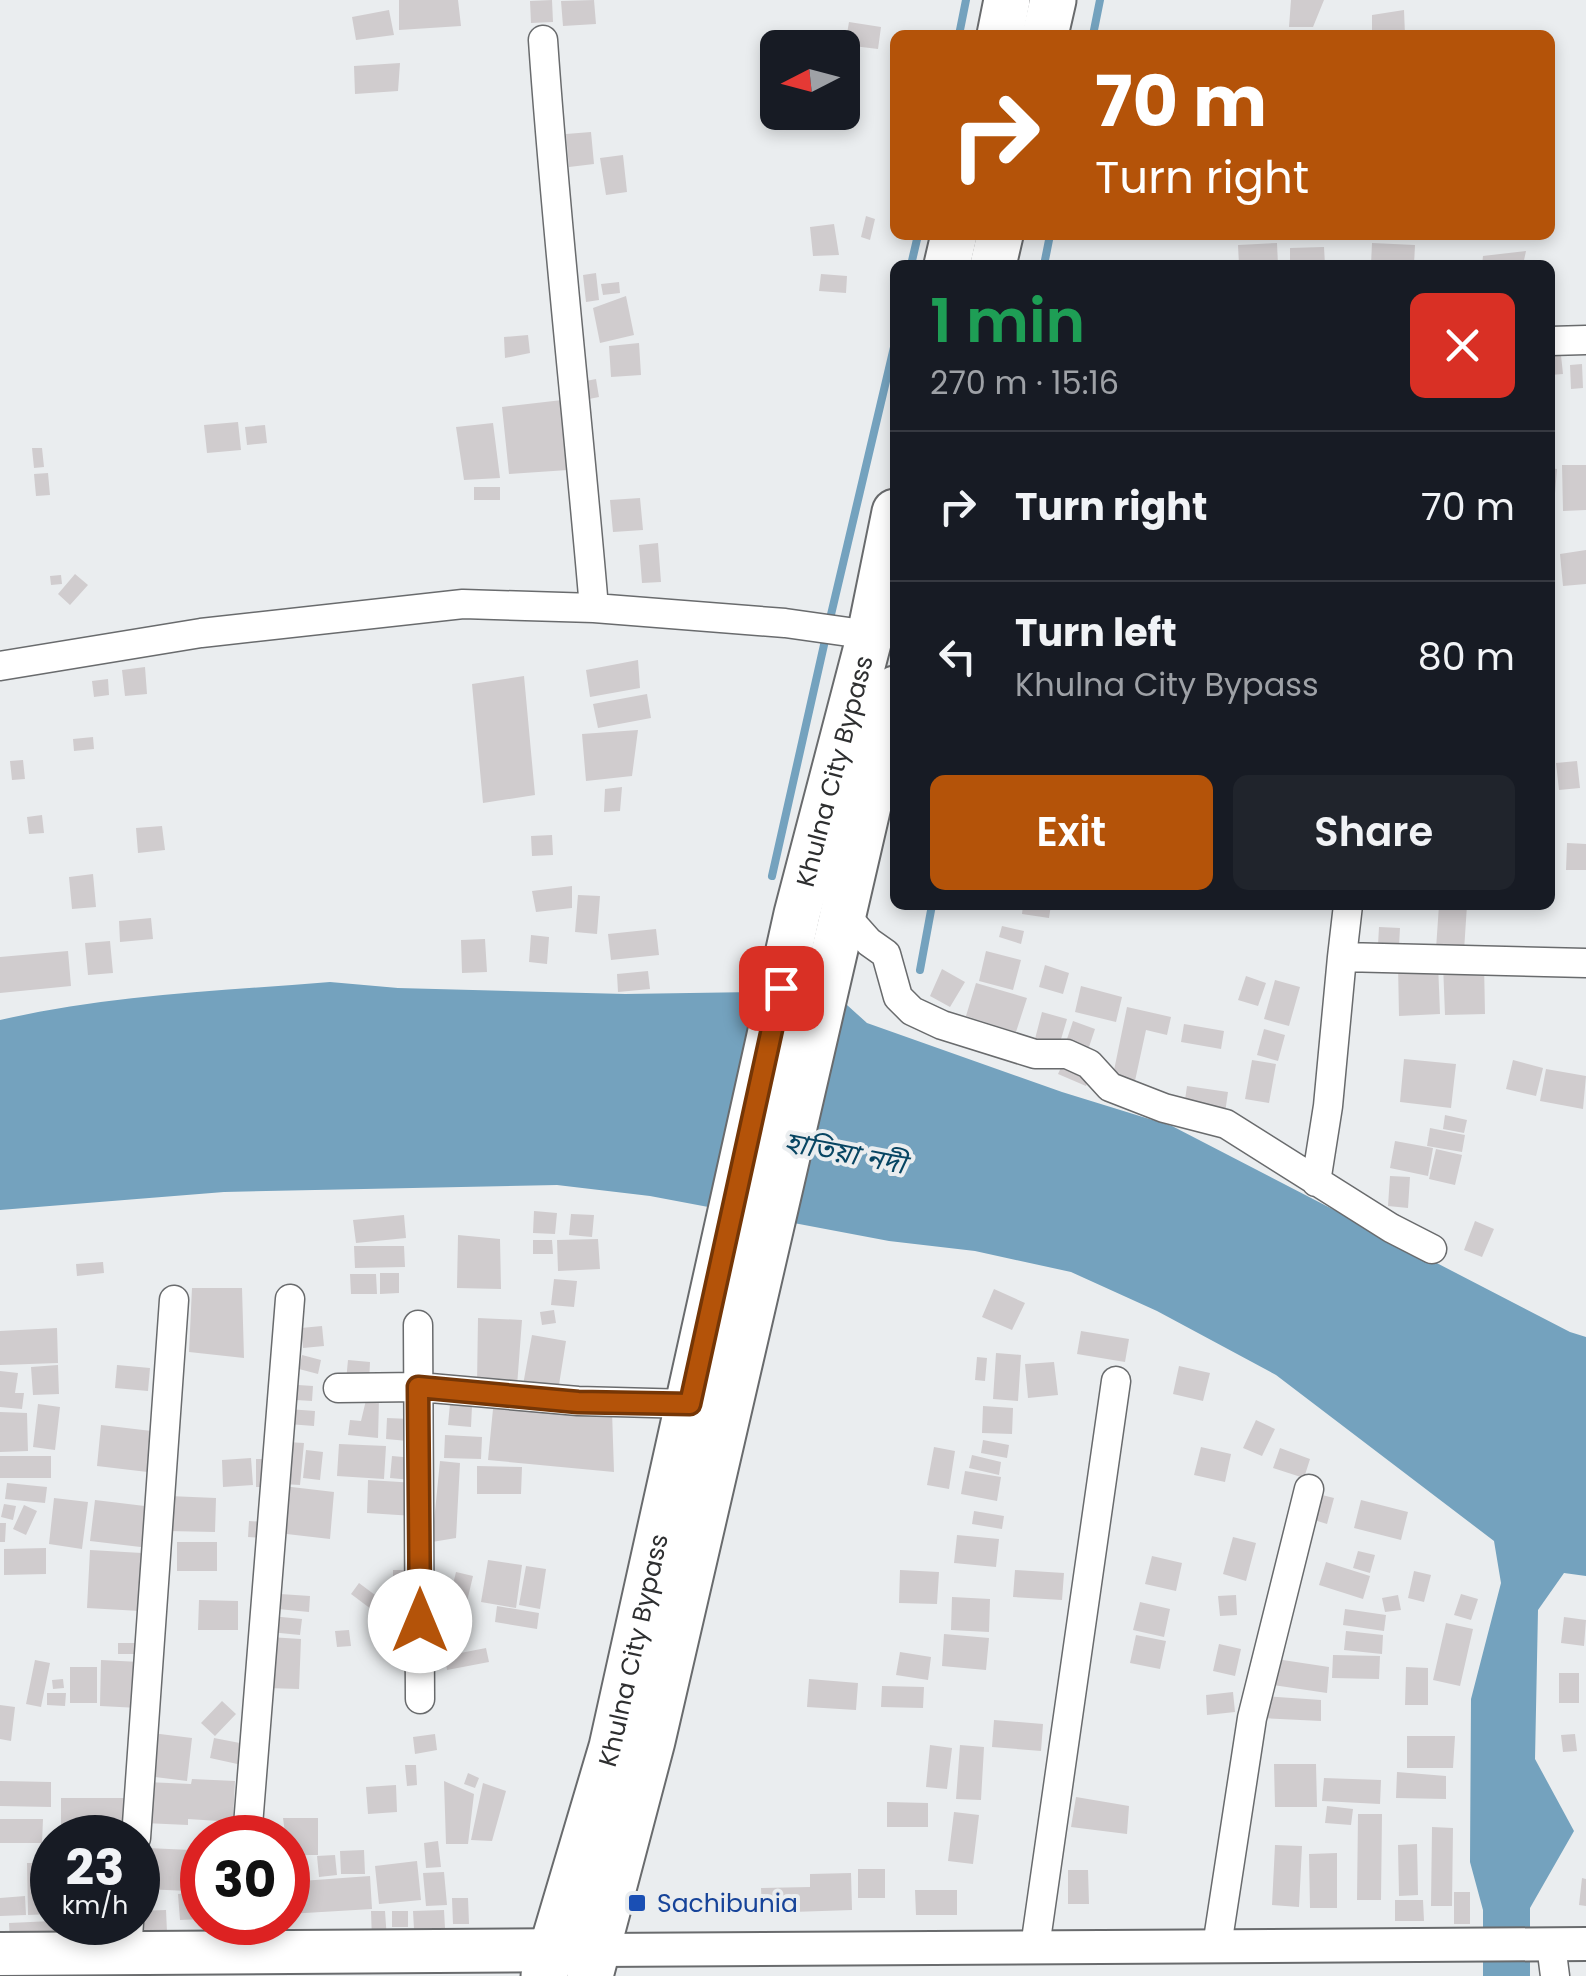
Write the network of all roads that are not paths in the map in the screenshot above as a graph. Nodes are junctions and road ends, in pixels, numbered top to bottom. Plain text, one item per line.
1 (1008, 0) edge
2 (1052, 0) edge
3 (1001, 30) edge
4 (1046, 30) edge
5 (544, 40) dead end
6 (1586, 340) edge
7 (1555, 342) edge
8 (890, 537) edge
9 (594, 608) junction
10 (870, 636) junction
11 (0, 666) edge
12 (890, 712) edge
13 (1347, 910) edge
14 (844, 920) junction
15 (1342, 957) junction
16 (1586, 963) edge
17 (1316, 1182) junction
18 (1432, 1249) dead end
19 (290, 1298) dead end
20 (174, 1300) dead end
21 (727, 1324) junction
22 (418, 1326) dead end
23 (1116, 1382) dead end
24 (418, 1387) junction
25 (338, 1388) dead end
26 (690, 1404) junction
27 (1309, 1489) dead end
28 (420, 1699) dead end
29 (138, 1815) edge
30 (249, 1815) edge
31 (310, 1944) edge
32 (1586, 1944) edge
33 (72, 1945) edge
34 (1217, 1946) junction
35 (1036, 1947) junction
36 (0, 1954) edge
37 (1547, 1955) edge
38 (548, 1963) edge
39 (594, 1963) edge

1 - 3 highway
2 - 4 highway
5 - 9 street
6 - 7 street
8 - 10 highway, Khulna City Bypass
9 - 10 street
9 - 11 street
10 - 21 highway, Khulna City Bypass
12 - 14 highway, Khulna City Bypass
13 - 15 street
14 - 17 street
14 - 21 highway, Khulna City Bypass
15 - 16 street
15 - 17 street
17 - 18 street
19 - 30 street
20 - 29 street
21 - 26 highway, Khulna City Bypass
21 - 39 highway, Khulna City Bypass
22 - 24 street
23 - 35 street
24 - 25 street
24 - 26 street
24 - 28 street
26 - 38 highway, Khulna City Bypass
27 - 34 street
31 - 38 main road
32 - 37 street
33 - 36 main road
34 - 35 street
34 - 37 street
35 - 39 street
38 - 39 main road

